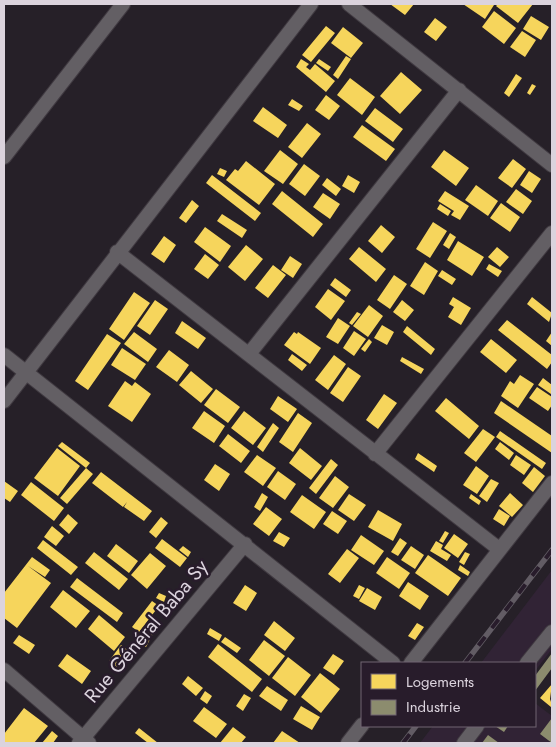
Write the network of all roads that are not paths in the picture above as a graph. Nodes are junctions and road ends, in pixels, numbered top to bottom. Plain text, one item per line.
1 (123, 4) edge
2 (312, 4) edge
3 (349, 4) edge
4 (459, 90) junction
5 (4, 156) edge
6 (552, 165) edge
7 (552, 233) edge
8 (117, 252) junction
9 (249, 354) junction
10 (4, 355) edge
11 (26, 372) junction
12 (4, 401) edge
13 (375, 454) junction
14 (552, 483) edge
15 (245, 544) junction
16 (499, 549) junction
17 (552, 632) edge
18 (392, 662) edge
19 (412, 662) edge
20 (528, 662) edge
21 (4, 670) edge
22 (361, 726) edge
23 (477, 727) edge
24 (84, 741) edge
25 (348, 743) edge
26 (464, 743) edge

1 - 5 street
2 - 8 street
3 - 4 street
4 - 6 street
4 - 9 street
7 - 13 street
8 - 9 street
8 - 11 street
9 - 13 street
10 - 11 street
11 - 12 street
11 - 15 street
13 - 16 street
14 - 16 street
15 - 18 street
15 - 24 street, Rue Général Baba Sy
16 - 19 street
17 - 20 street
21 - 24 street
22 - 25 street
23 - 26 street

